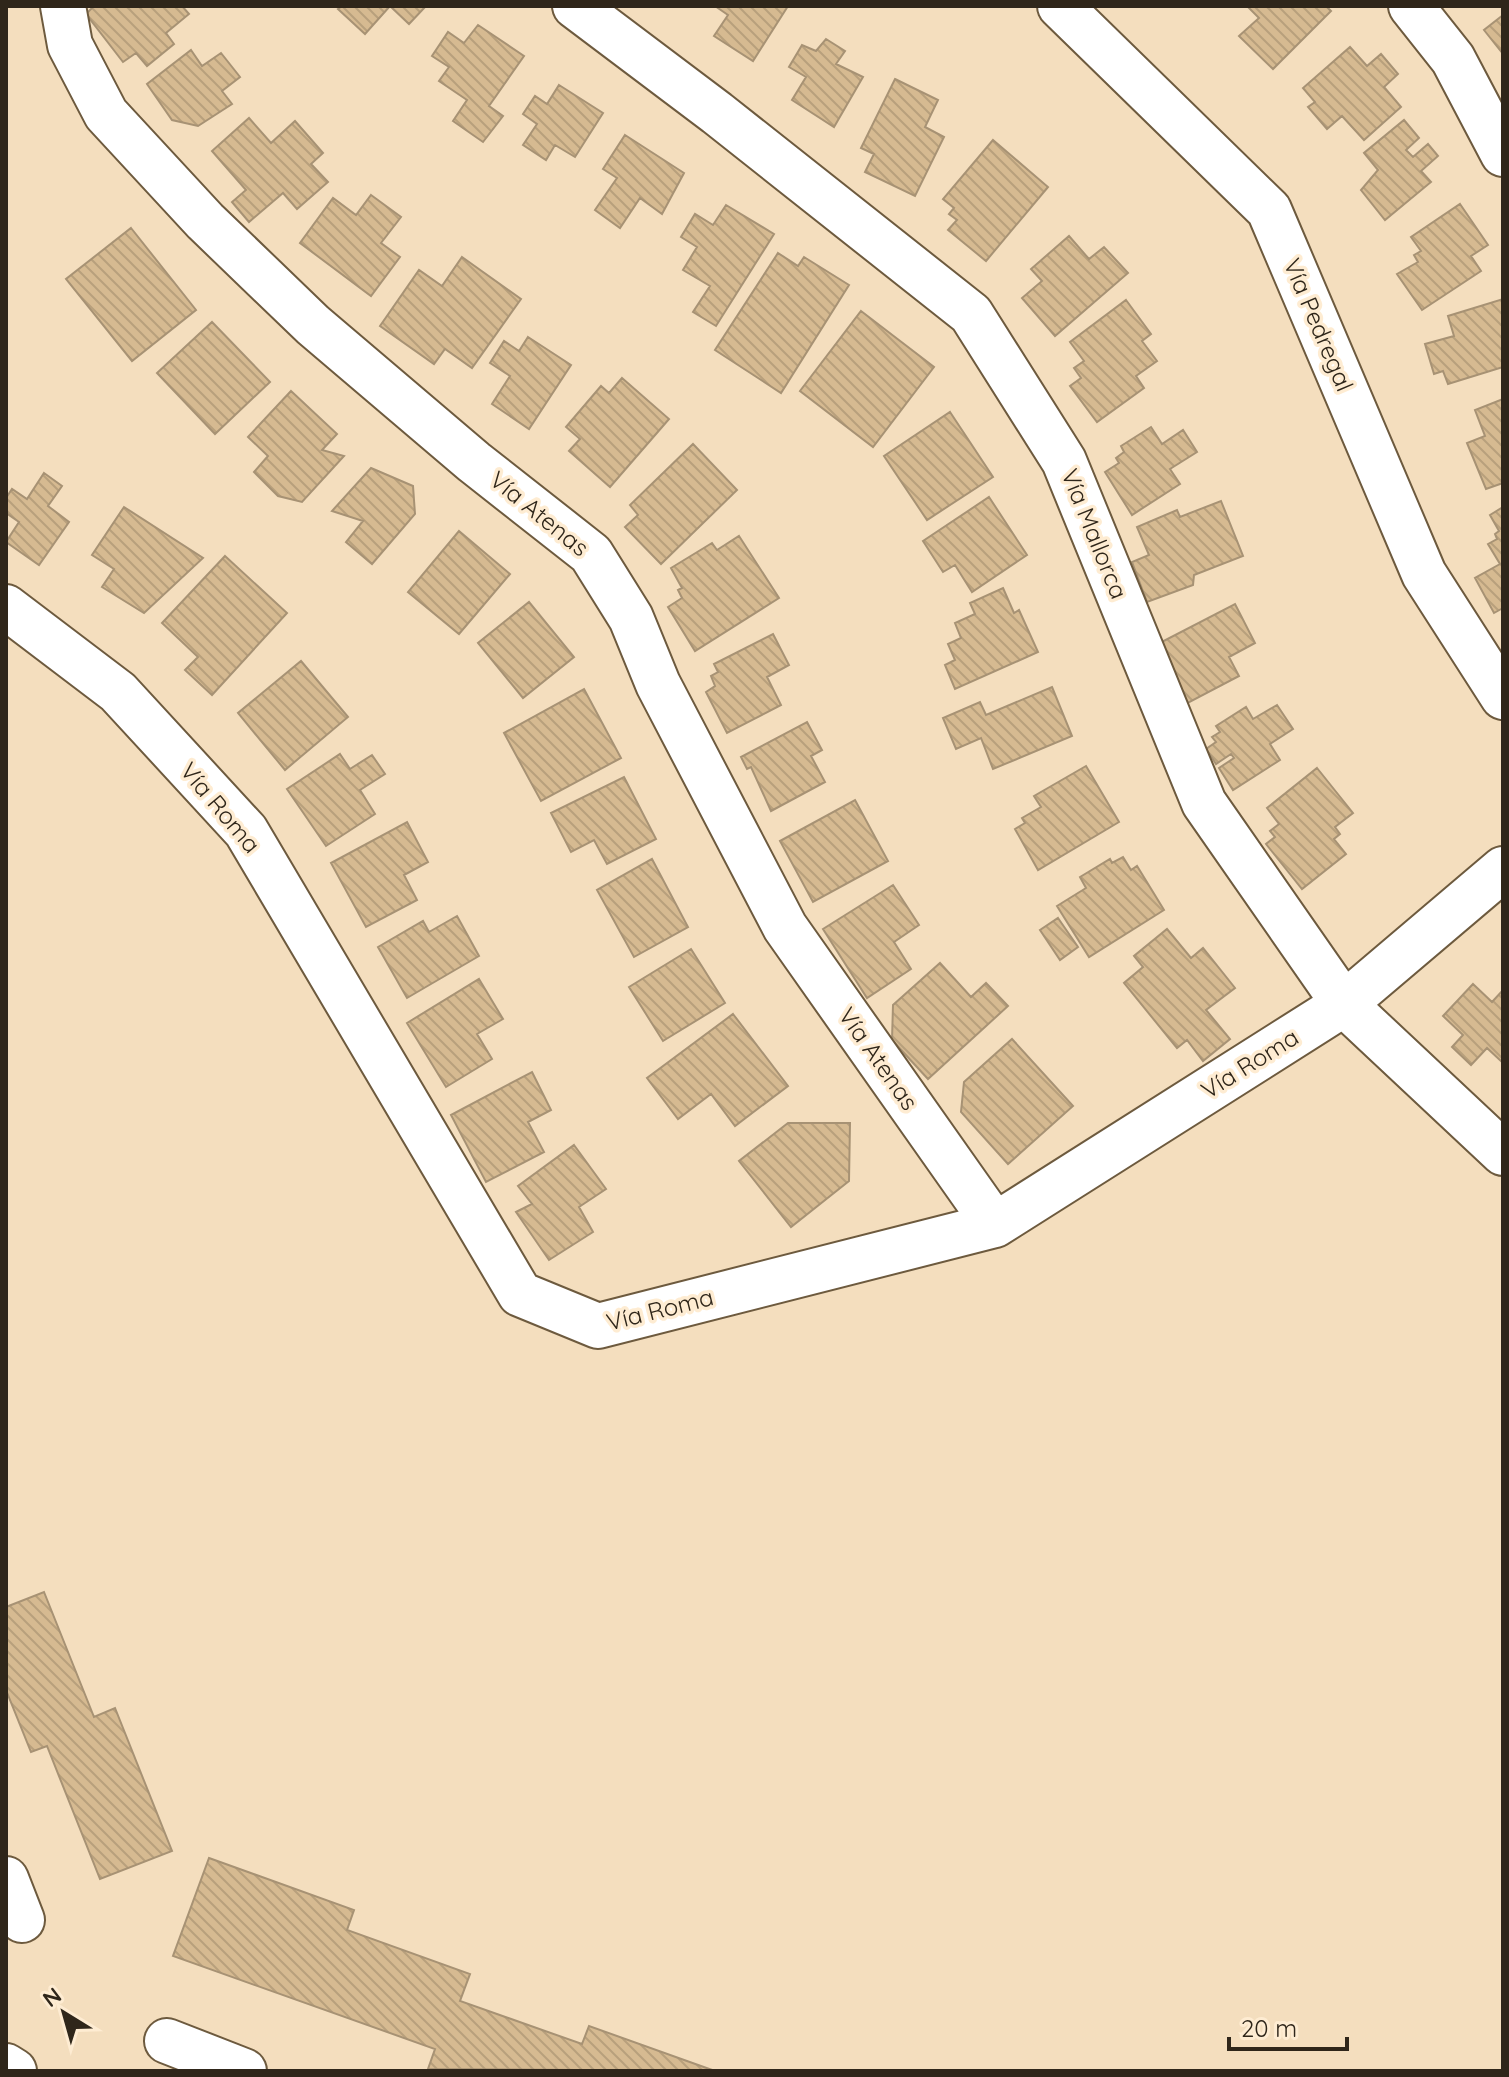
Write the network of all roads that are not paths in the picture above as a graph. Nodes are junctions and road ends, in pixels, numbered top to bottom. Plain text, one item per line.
1 (63, 6) edge
2 (575, 6) edge
3 (1060, 6) edge
4 (1411, 6) edge
5 (1503, 154) edge
6 (6, 607) edge
7 (1503, 697) edge
8 (1503, 869) edge
9 (1344, 1004) junction
10 (1503, 1153) edge
11 (995, 1225) junction
12 (6, 1879) edge
13 (22, 1920) dead end
14 (167, 2041) dead end
15 (6, 2066) edge
16 (14, 2071) edge
17 (244, 2071) edge

1 - 11 street, Vía Atenas
2 - 9 street, Vía Mallorca
3 - 7 street, Vía Pedregal
4 - 5 street
6 - 11 street, Vía Roma
8 - 9 street, Vía Roma
9 - 10 street, Vía Mallorca
9 - 11 street, Vía Roma
12 - 13 street
14 - 17 street
15 - 16 street

